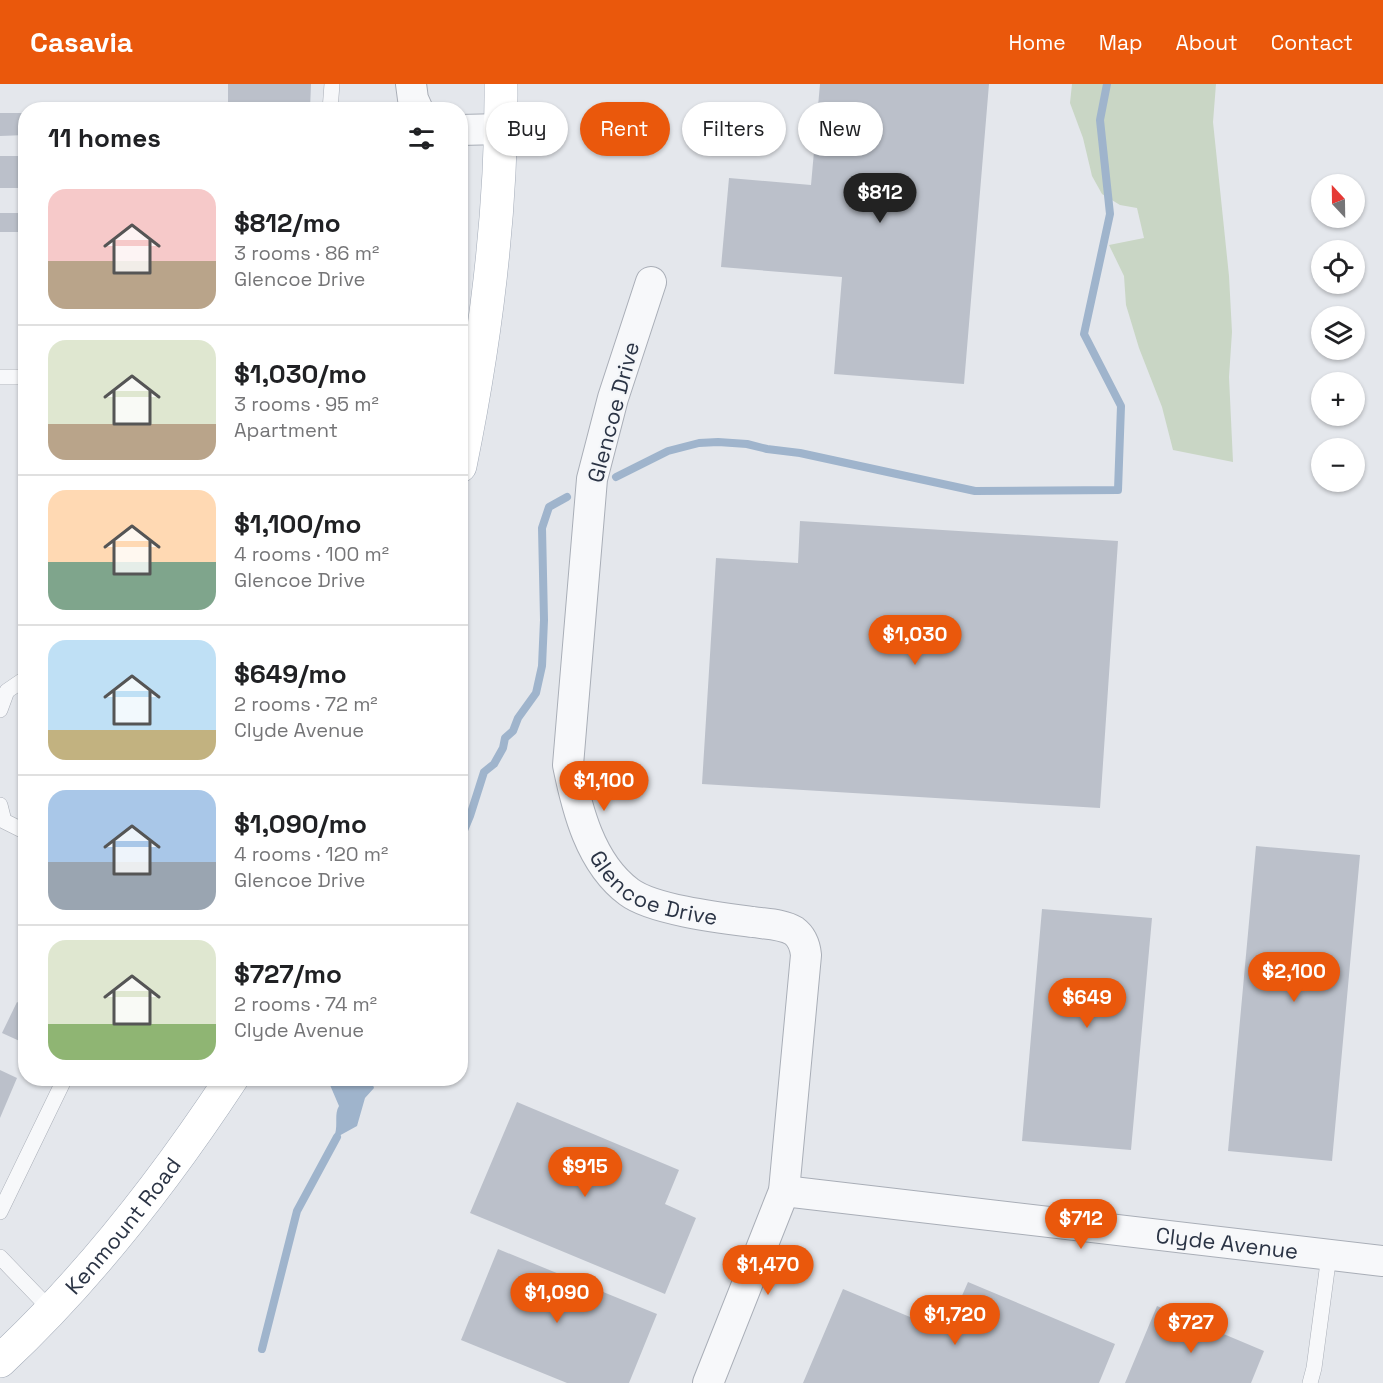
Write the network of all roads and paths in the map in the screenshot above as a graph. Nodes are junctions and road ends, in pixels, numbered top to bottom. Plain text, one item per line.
1 (332, 84) edge
2 (411, 84) edge
3 (501, 84) edge
4 (331, 102) edge
5 (414, 102) edge
6 (501, 102) edge
7 (486, 129) edge
8 (468, 130) edge
9 (500, 156) edge
10 (651, 282) dead end
11 (18, 377) edge
12 (0, 378) edge
13 (468, 393) edge
14 (18, 683) edge
15 (0, 710) edge
16 (0, 805) edge
17 (18, 828) edge
18 (61, 1086) edge
19 (226, 1086) edge
20 (784, 1191) junction
21 (0, 1212) edge
22 (1329, 1255) junction
23 (0, 1257) edge
24 (1383, 1261) edge
25 (51, 1310) junction
26 (0, 1361) edge
27 (708, 1383) edge
28 (1310, 1383) edge

1 - 4 lane
2 - 5 street
3 - 6 main road
7 - 8 street
9 - 13 main road
10 - 20 street, Glencoe Drive
11 - 12 lane
14 - 15 lane
16 - 17 lane
18 - 21 lane
19 - 25 main road, Kenmount Road
20 - 22 street, Clyde Avenue
20 - 27 street, Glencoe Drive
22 - 24 street, Clyde Avenue
22 - 28 lane
23 - 25 lane
25 - 26 main road, Kenmount Road

